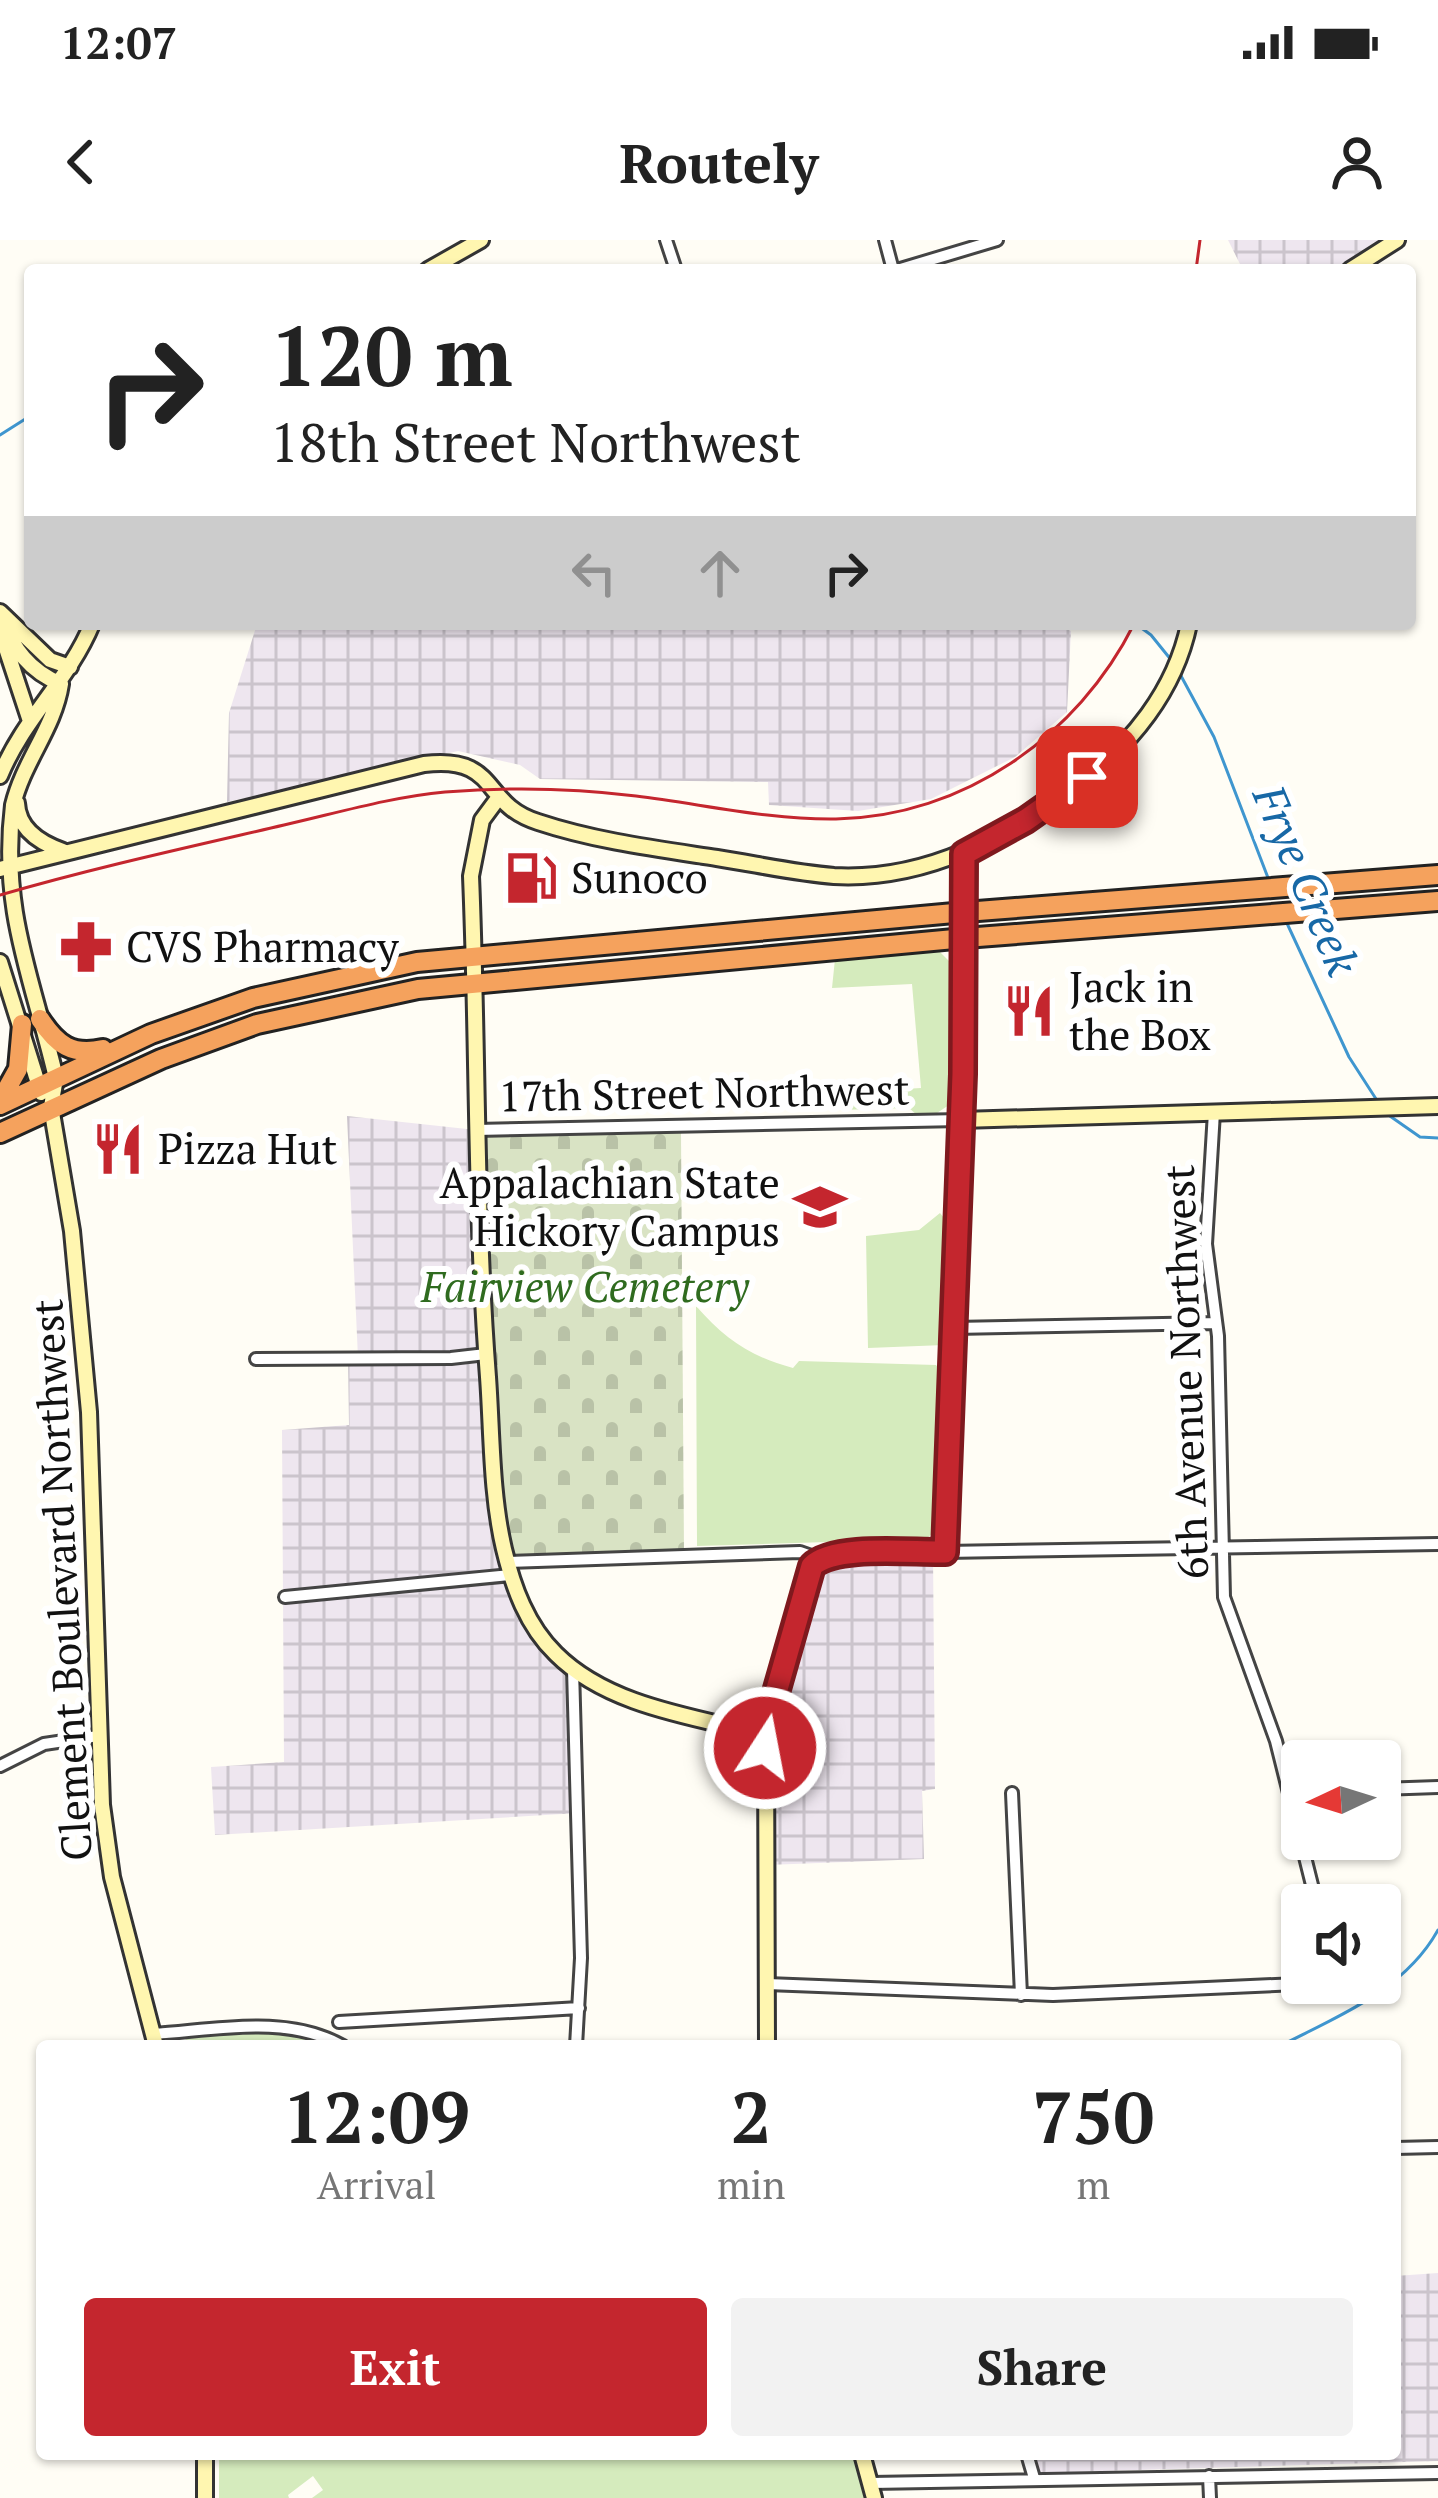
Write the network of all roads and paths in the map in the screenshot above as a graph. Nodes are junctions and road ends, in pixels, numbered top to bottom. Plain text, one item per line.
1 (481, 240) edge
2 (997, 240) edge
3 (1397, 240) edge
4 (439, 264) edge
5 (915, 264) edge
6 (1359, 264) edge
7 (0, 614) edge
8 (0, 630) edge
9 (89, 630) edge
10 (1187, 630) edge
11 (70, 667) junction
12 (62, 684) junction
13 (30, 721) junction
14 (0, 776) edge
15 (16, 791) junction
16 (499, 797) junction
17 (63, 851) junction
18 (964, 854) junction
19 (2, 868) edge
20 (1438, 875) edge
21 (1438, 901) edge
22 (964, 912) junction
23 (965, 938) junction
24 (473, 955) junction
25 (0, 962) edge
26 (473, 981) junction
27 (29, 984) junction
28 (12, 995) junction
29 (31, 1022) junction
30 (137, 1040) junction
31 (47, 1083) junction
32 (0, 1103) edge
33 (1438, 1106) edge
34 (51, 1107) junction
35 (1214, 1112) junction
36 (961, 1120) junction
37 (476, 1130) junction
38 (0, 1132) edge
39 (1216, 1323) junction
40 (954, 1328) junction
41 (486, 1354) junction
42 (256, 1359) dead end
43 (1438, 1544) edge
44 (1221, 1547) junction
45 (945, 1552) junction
46 (820, 1559) junction
47 (510, 1569) junction
48 (285, 1597) dead end
49 (573, 1670) junction
50 (766, 1735) junction
51 (98, 1736) junction
52 (0, 1766) edge
53 (1438, 1787) edge
54 (1401, 1788) edge
55 (1012, 1793) dead end
56 (1312, 1884) edge
57 (767, 1984) junction
58 (1281, 1985) edge
59 (1021, 1995) junction
60 (578, 2008) junction
61 (339, 2022) dead end
62 (155, 2040) edge
63 (333, 2040) edge
64 (577, 2040) edge
65 (767, 2040) edge
66 (1438, 2147) edge
67 (1401, 2149) edge
68 (205, 2460) edge
69 (864, 2460) edge
70 (1030, 2460) edge
71 (1438, 2473) edge
72 (1209, 2476) junction
73 (1034, 2478) junction
74 (872, 2491) edge
75 (205, 2498) edge
76 (1210, 2498) edge

1 - 4 street
2 - 5 street
3 - 6 street
7 - 11 street
7 - 12 street
8 - 13 street
9 - 11 street
10 - 18 street
11 - 12 street
12 - 13 street
12 - 15 street, Clement Boulevard Northwest
13 - 14 street
15 - 17 street
15 - 19 street, Clement Boulevard Northwest
16 - 17 street
16 - 18 street
16 - 24 street
17 - 19 street
18 - 22 street
19 - 27 street, Clement Boulevard Northwest
20 - 22 highway
21 - 23 highway
22 - 23 street
22 - 24 highway
23 - 26 highway
23 - 36 street
24 - 26 street
24 - 30 highway
25 - 28 street, Clement Boulevard Northwest
26 - 34 highway
26 - 37 street
27 - 28 street
27 - 29 street, Clement Boulevard Northwest
28 - 29 street, Clement Boulevard Northwest
29 - 30 highway
29 - 31 street, Clement Boulevard Northwest
29 - 32 highway
30 - 31 highway
31 - 32 highway
31 - 34 street, Clement Boulevard Northwest
33 - 35 street, 17th Street Northwest
34 - 38 highway
34 - 51 street, Clement Boulevard Northwest
35 - 36 street, 17th Street Northwest
35 - 39 street, 6th Avenue Northwest
36 - 37 street, 17th Street Northwest
36 - 40 street
37 - 41 street
39 - 40 street
39 - 44 street, 6th Avenue Northwest
40 - 45 street
41 - 42 street
41 - 47 street
43 - 44 street
44 - 45 street
44 - 56 street, 6th Avenue Northwest
45 - 46 street
46 - 47 street
46 - 50 street
47 - 48 street
47 - 49 street
49 - 50 street
49 - 60 street
50 - 57 street
51 - 52 street
51 - 62 street, Clement Boulevard Northwest
53 - 54 street
55 - 59 street
57 - 59 street
57 - 65 street
58 - 59 street
60 - 61 street
60 - 64 street
62 - 63 street
66 - 67 street
68 - 75 street
69 - 74 street
70 - 73 street
71 - 72 street
72 - 73 street
72 - 76 street
73 - 74 street

